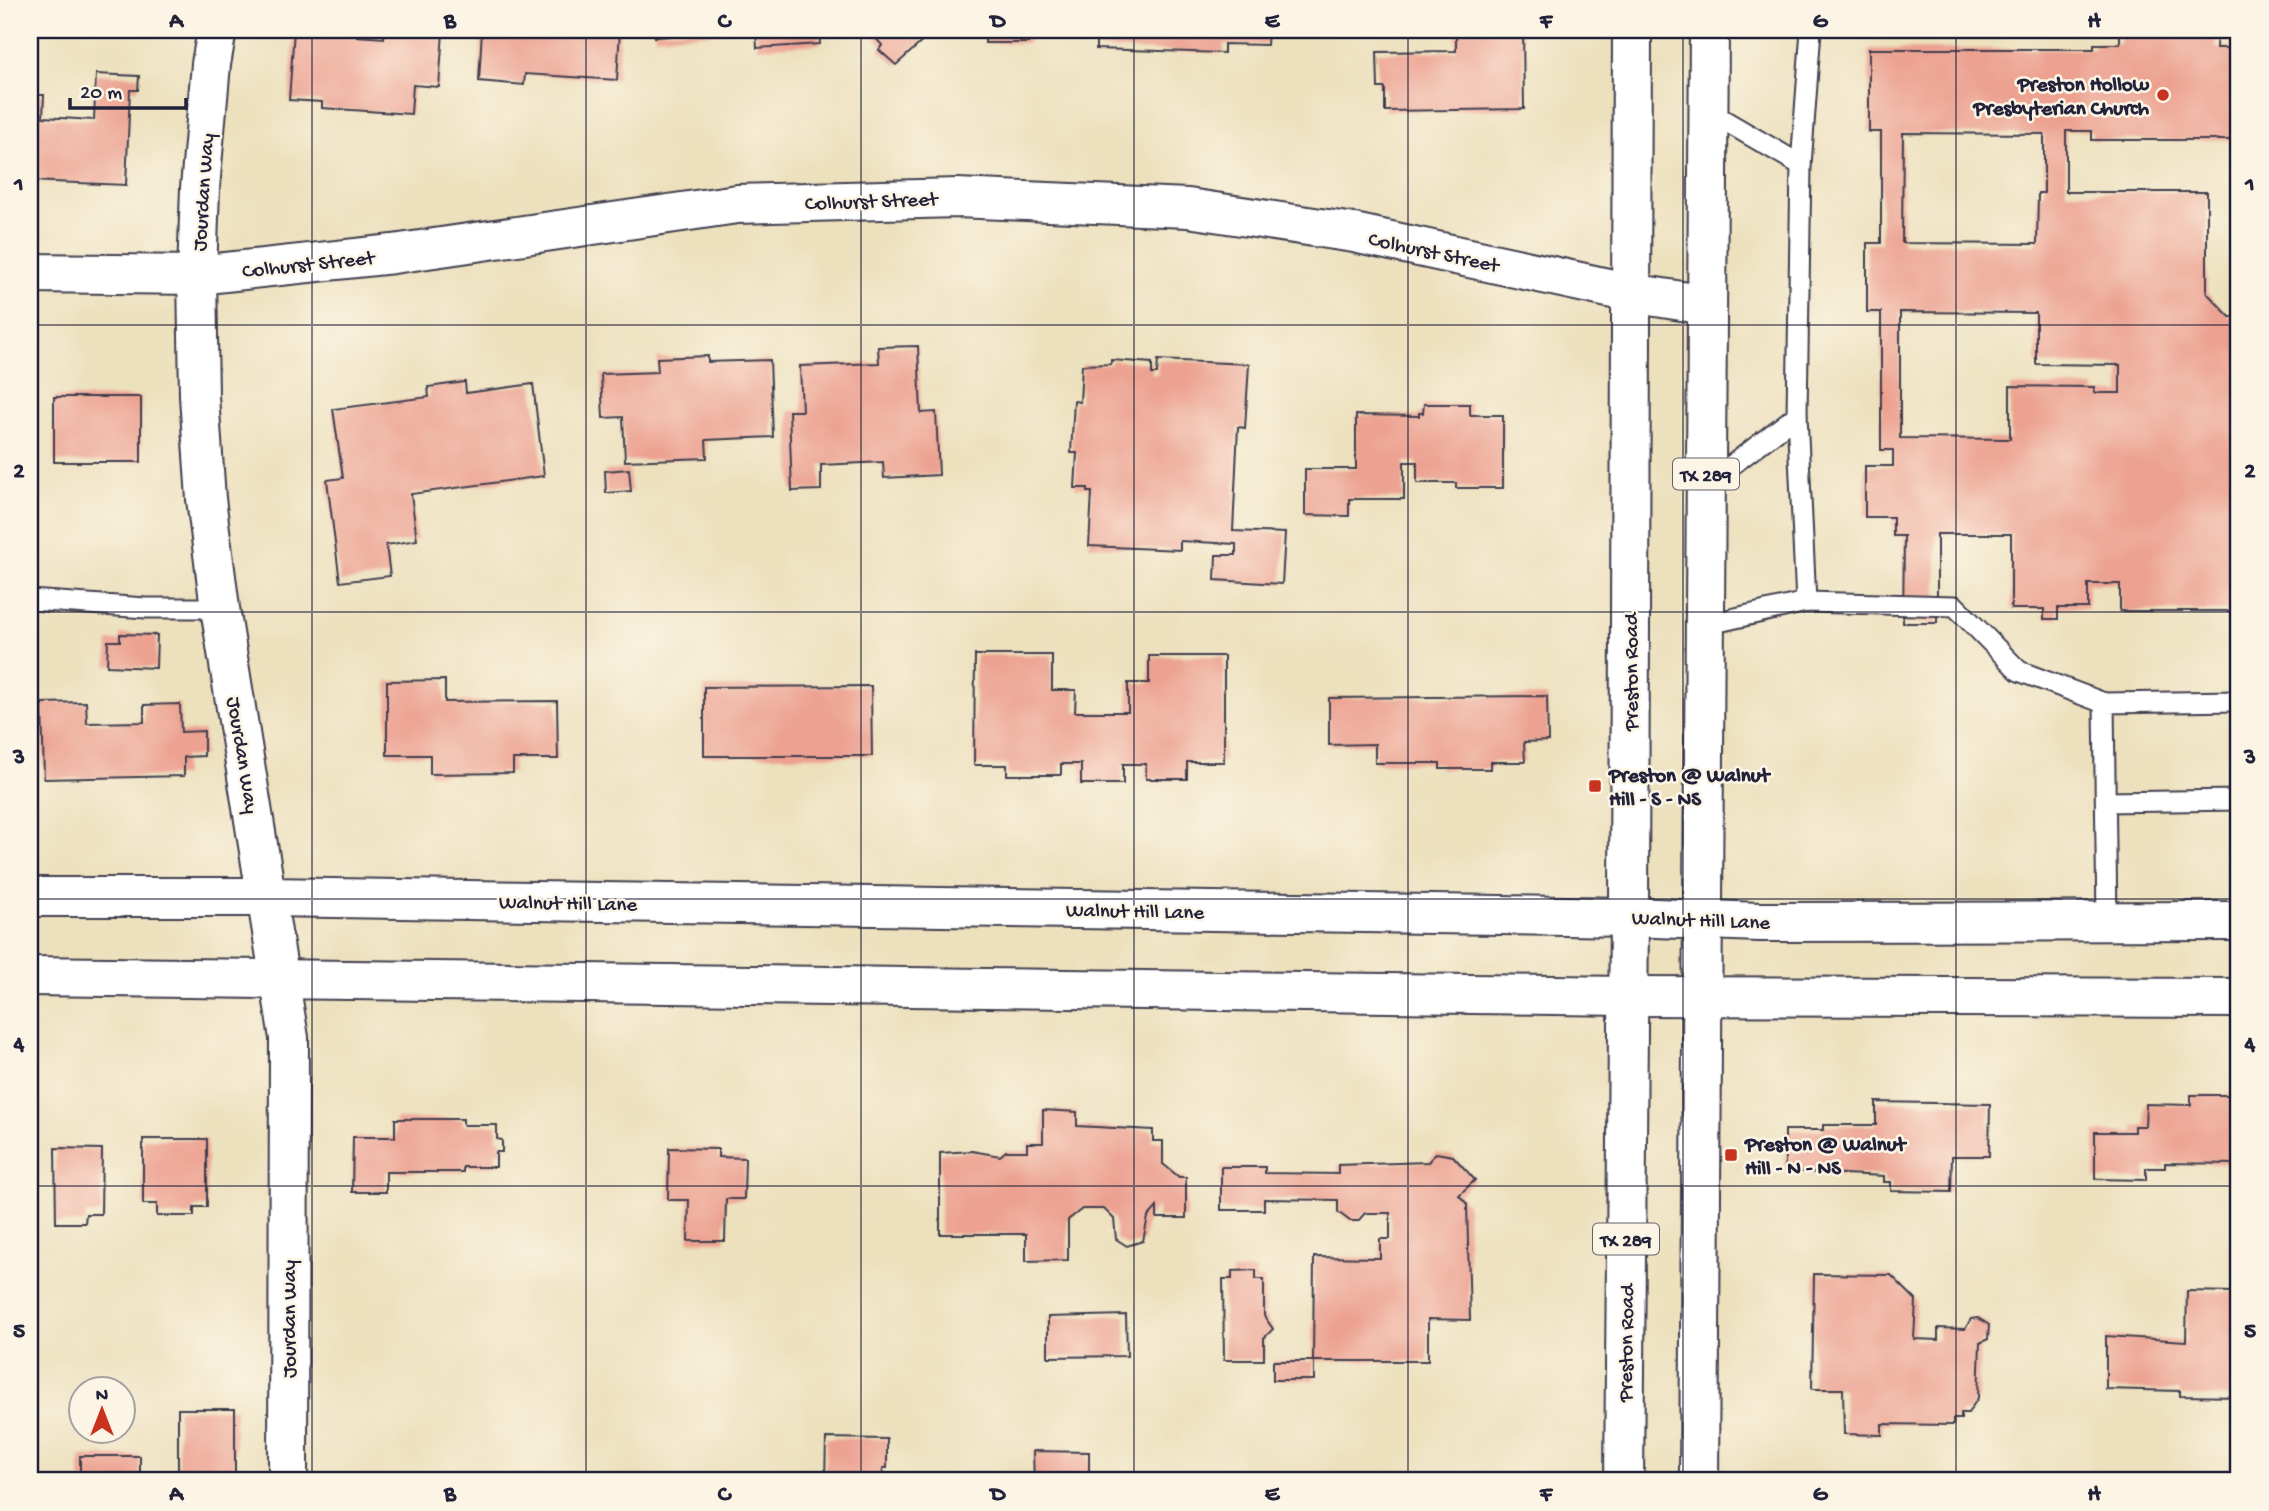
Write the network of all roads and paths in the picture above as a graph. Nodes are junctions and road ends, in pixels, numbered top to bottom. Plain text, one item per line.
1 (217, 30) edge
2 (1632, 30) edge
3 (1709, 30) edge
4 (1811, 30) edge
5 (1708, 111) junction
6 (1801, 165) junction
7 (30, 273) edge
8 (197, 275) junction
9 (1631, 293) junction
10 (1707, 305) junction
11 (1797, 415) junction
12 (1706, 485) junction
13 (30, 600) edge
14 (1806, 602) junction
15 (220, 608) junction
16 (1705, 625) junction
17 (2239, 701) edge
18 (2104, 703) junction
19 (2239, 800) edge
20 (2106, 802) junction
21 (30, 897) edge
22 (266, 897) junction
23 (1629, 917) junction
24 (1703, 919) junction
25 (2239, 921) edge
26 (2107, 922) junction
27 (30, 976) edge
28 (281, 978) junction
29 (1629, 996) junction
30 (1703, 997) junction
31 (2239, 998) edge
32 (288, 1481) edge
33 (1624, 1481) edge
34 (1699, 1481) edge

1 - 8 main road, Jourdan Way
2 - 9 main road, Preston Road / TX 289
3 - 5 main road, TX 289
4 - 6 lane
5 - 6 lane
5 - 10 main road, TX 289
6 - 11 lane
7 - 8 main road, Colhurst Street
8 - 9 main road, Colhurst Street
8 - 15 main road, Jourdan Way
9 - 10 main road, Colhurst Street
9 - 23 main road, Preston Road / TX 289
10 - 12 main road, TX 289
11 - 12 lane
11 - 14 lane
12 - 16 main road, TX 289
13 - 15 lane
14 - 16 lane
14 - 18 lane
15 - 22 main road, Jourdan Way
16 - 24 main road, TX 289
17 - 18 lane
18 - 20 lane
19 - 20 lane
20 - 26 lane
21 - 22 main road, Walnut Hill Lane
22 - 23 main road, Walnut Hill Lane
22 - 28 main road, Jourdan Way
23 - 24 main road, Walnut Hill Lane
23 - 29 main road, Preston Road / TX 289
24 - 26 main road, Walnut Hill Lane
24 - 30 main road, TX 289
25 - 26 main road, Walnut Hill Lane
27 - 28 main road
28 - 29 main road
28 - 32 main road, Jourdan Way
29 - 30 main road
29 - 33 main road, Preston Road / TX 289
30 - 31 main road
30 - 34 main road, TX 289

